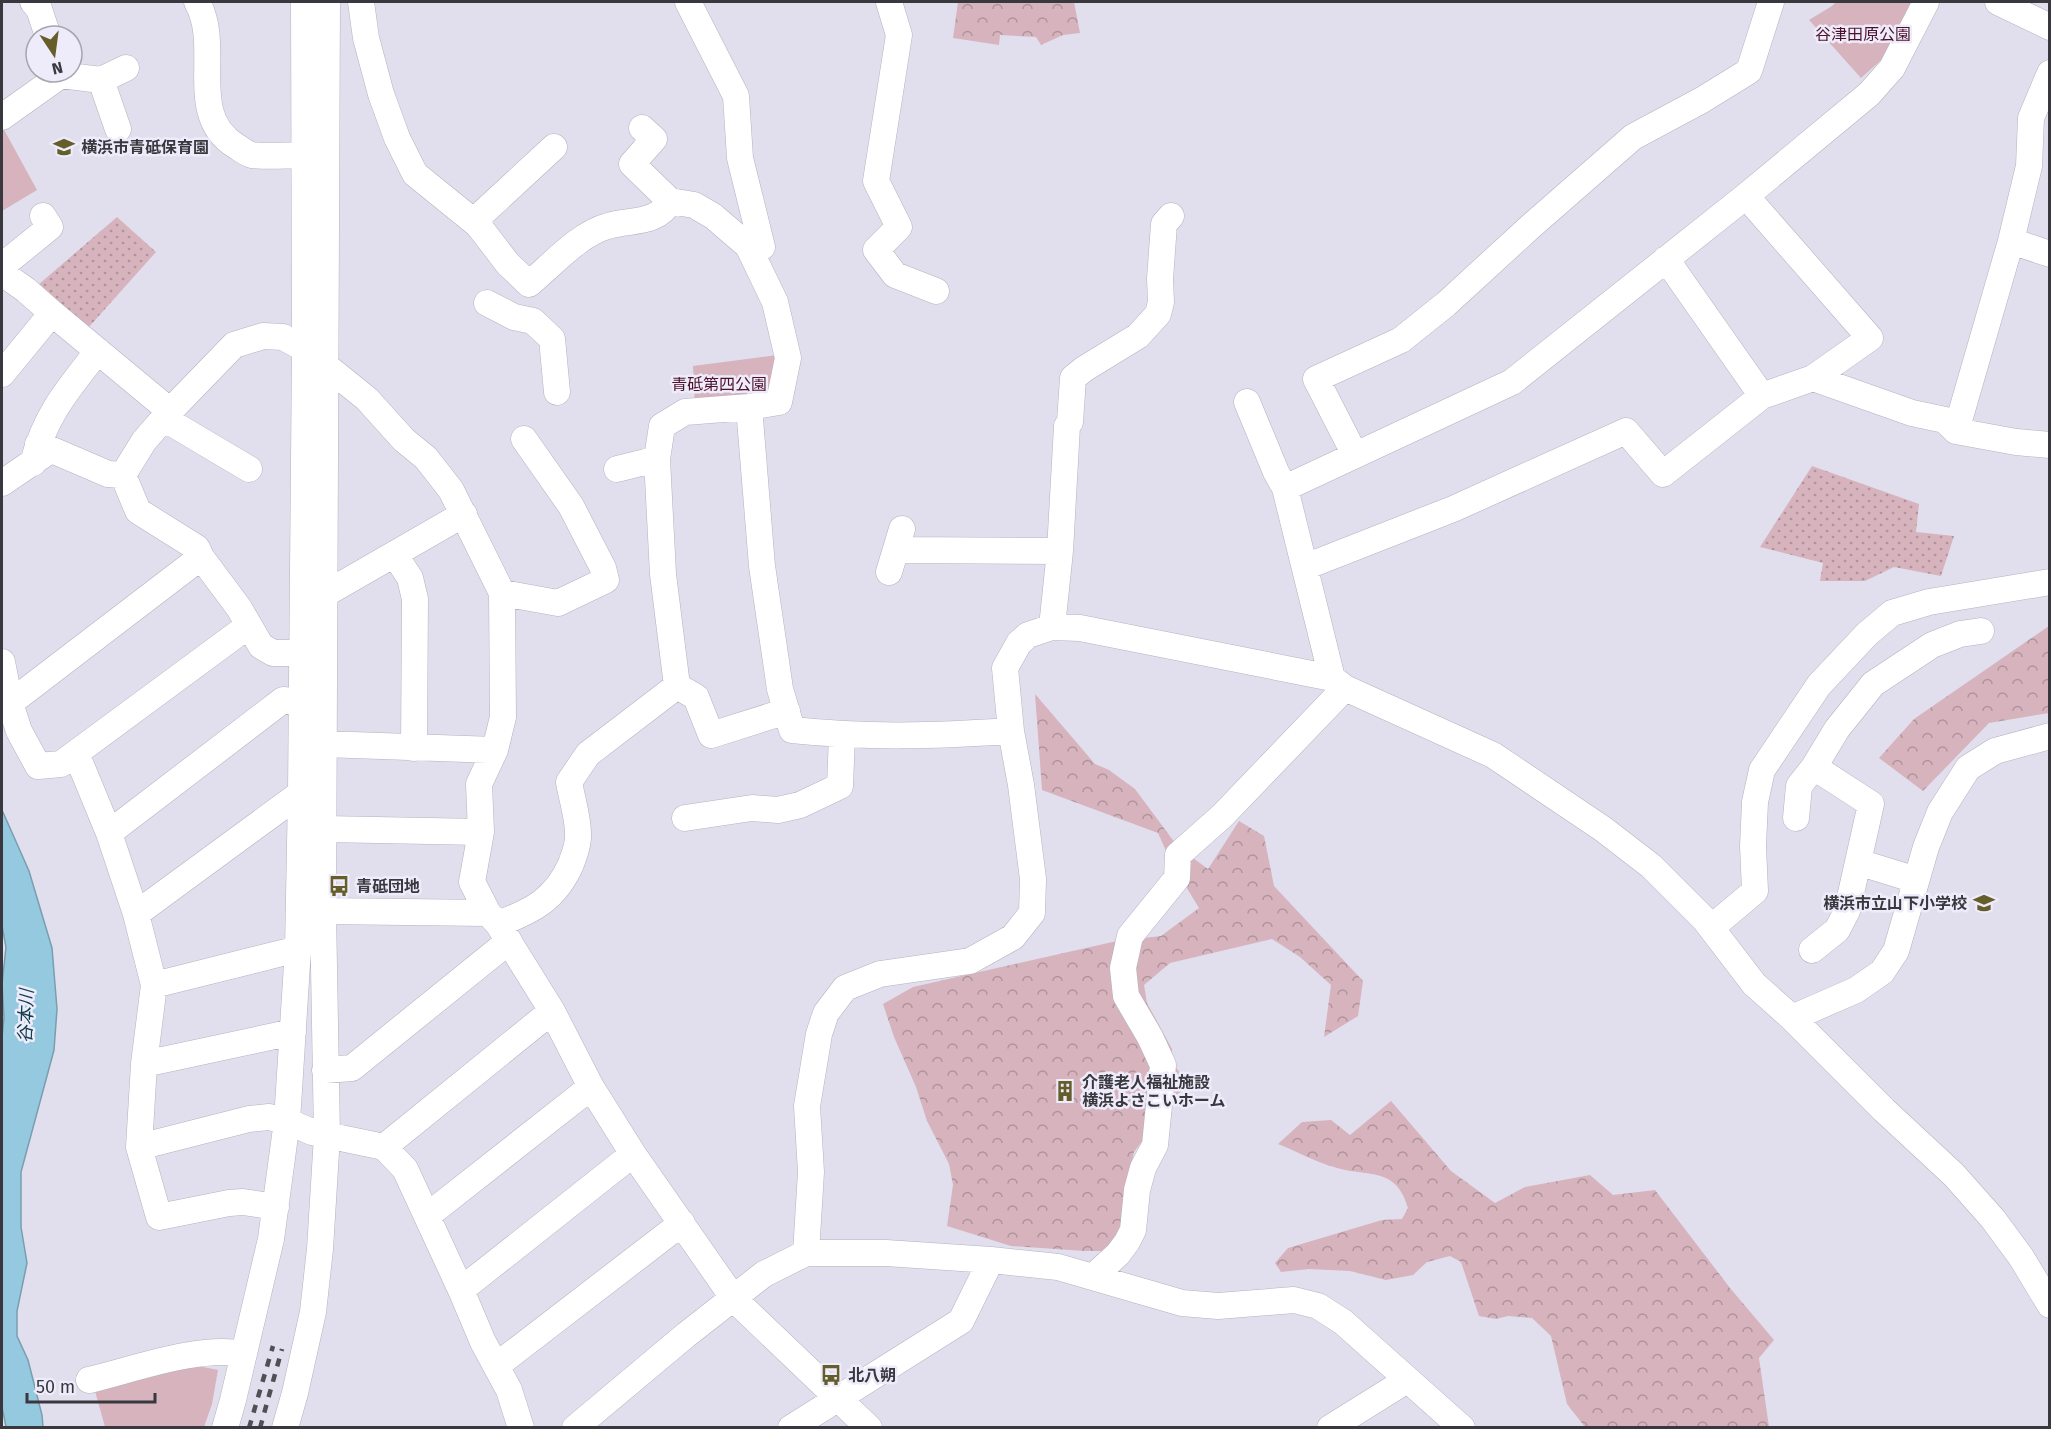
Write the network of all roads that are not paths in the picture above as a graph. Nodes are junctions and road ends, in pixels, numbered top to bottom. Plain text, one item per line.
1 (33, 2) edge
2 (197, 2) edge
3 (304, 2) edge
4 (327, 2) edge
5 (361, 2) edge
6 (688, 2) edge
7 (888, 2) edge
8 (1770, 2) edge
9 (1793, 2) edge
10 (1926, 2) edge
11 (1998, 2) edge
12 (44, 24) edge
13 (2049, 27) edge
14 (126, 68) dead end
15 (2049, 73) edge
16 (84, 77) edge
17 (101, 80) junction
18 (46, 84) edge
19 (2, 117) edge
20 (642, 128) dead end
21 (118, 129) dead end
22 (554, 147) dead end
23 (303, 155) junction
24 (1746, 196) junction
25 (670, 201) junction
26 (43, 216) dead end
27 (1171, 216) dead end
28 (474, 221) junction
29 (2010, 242) junction
30 (762, 247) dead end
31 (2049, 254) edge
32 (1666, 259) junction
33 (508, 264) junction
34 (2, 266) edge
35 (2, 273) edge
36 (936, 291) dead end
37 (52, 313) junction
38 (305, 349) junction
39 (99, 351) junction
40 (326, 366) junction
41 (2, 374) edge
42 (1813, 378) junction
43 (557, 392) dead end
44 (1762, 396) junction
45 (1247, 402) dead end
46 (749, 407) junction
47 (167, 414) junction
48 (1956, 431) junction
49 (524, 439) dead end
50 (2049, 445) edge
51 (41, 452) junction
52 (1355, 455) junction
53 (657, 459) junction
54 (249, 469) dead end
55 (618, 469) dead end
56 (123, 475) junction
57 (2, 483) edge
58 (1285, 488) junction
59 (464, 514) junction
60 (896, 550) dead end
61 (1059, 551) junction
62 (395, 555) junction
63 (201, 557) junction
64 (1305, 567) junction
65 (2049, 582) edge
66 (502, 593) junction
67 (325, 594) junction
68 (248, 626) junction
69 (1052, 627) junction
70 (1981, 631) dead end
71 (302, 653) junction
72 (2, 662) edge
73 (1339, 683) junction
74 (677, 686) junction
75 (302, 702) junction
76 (9, 703) junction
77 (787, 711) junction
78 (1011, 731) junction
79 (842, 735) junction
80 (2049, 736) edge
81 (324, 744) junction
82 (414, 748) junction
83 (495, 750) junction
84 (76, 753) junction
85 (1814, 767) junction
86 (301, 793) junction
87 (685, 818) dead end
88 (1796, 818) dead end
89 (324, 829) junction
90 (481, 832) junction
91 (109, 833) junction
92 (1858, 862) junction
93 (1916, 880) junction
94 (323, 911) junction
95 (136, 914) junction
96 (498, 926) junction
97 (1711, 928) junction
98 (298, 949) junction
99 (1812, 950) dead end
100 (154, 985) junction
101 (552, 1011) junction
102 (1792, 1018) junction
103 (293, 1032) junction
104 (144, 1064) junction
105 (325, 1070) junction
106 (591, 1087) junction
107 (287, 1121) junction
108 (327, 1136) junction
109 (384, 1146) junction
110 (139, 1147) junction
111 (633, 1154) junction
112 (276, 1207) junction
113 (427, 1216) junction
114 (682, 1223) junction
115 (806, 1253) junction
116 (991, 1260) junction
117 (1094, 1276) junction
118 (461, 1290) junction
119 (734, 1299) junction
120 (2049, 1305) edge
121 (244, 1354) junction
122 (496, 1366) junction
123 (89, 1380) dead end
124 (1407, 1380) junction
125 (839, 1398) junction
126 (225, 1428) edge
127 (285, 1428) edge
128 (521, 1428) edge
129 (575, 1428) edge
130 (791, 1428) edge
131 (869, 1428) edge
132 (1330, 1428) edge
133 (1461, 1428) edge

1 - 12 street
2 - 23 street
3 - 23 street
4 - 40 street
5 - 28 street
6 - 30 street
7 - 36 street
8 - 9 street
8 - 52 street
10 - 24 street
11 - 13 street
14 - 17 street
15 - 29 street
16 - 17 street
17 - 21 street
18 - 19 street
20 - 25 street
22 - 28 street
23 - 38 street
24 - 32 street
24 - 42 street
25 - 33 street
25 - 46 street
26 - 34 street
27 - 61 street
28 - 33 street
29 - 31 street
29 - 48 street
32 - 44 street
32 - 52 street
33 - 43 street
35 - 37 street
37 - 39 street
37 - 41 street
38 - 40 street
38 - 47 street
38 - 71 street
39 - 47 street
39 - 51 street
40 - 59 street
40 - 67 street
42 - 44 street
42 - 48 street
44 - 64 street
45 - 58 street
46 - 53 street
46 - 77 street
47 - 54 street
47 - 56 street
48 - 50 street
49 - 66 street
51 - 56 street
51 - 57 street
52 - 58 street
53 - 55 street
53 - 74 street
56 - 63 street
58 - 64 street
59 - 62 street
59 - 66 street
60 - 61 street
61 - 69 street
62 - 67 street
62 - 82 street
63 - 68 street
63 - 76 street
64 - 73 street
65 - 97 street
66 - 83 street
67 - 81 street
68 - 71 street
68 - 84 street
69 - 73 street
69 - 78 street
70 - 85 street
71 - 75 street
72 - 76 street
73 - 97 street
73 - 117 street
74 - 77 street
74 - 96 street
75 - 86 street
75 - 91 street
76 - 84 street
77 - 79 street
78 - 79 street
78 - 115 street
79 - 87 street
80 - 93 street
81 - 82 street
81 - 89 street
82 - 83 street
83 - 90 street
84 - 91 street
85 - 88 street
85 - 92 street
86 - 95 street
86 - 98 street
89 - 90 street
89 - 94 street
90 - 96 street
91 - 95 street
92 - 93 street
92 - 99 street
93 - 102 street
94 - 96 street
94 - 105 street
95 - 100 street
96 - 101 street
96 - 105 street
97 - 102 street
98 - 100 street
98 - 103 street
100 - 104 street
101 - 106 street
101 - 109 street
102 - 120 street
103 - 104 street
103 - 107 street
104 - 110 street
105 - 108 street
106 - 111 street
106 - 113 street
107 - 108 street
107 - 110 street
107 - 112 street
108 - 109 street
108 - 127 street
109 - 113 street
110 - 112 street
111 - 114 street
111 - 118 street
112 - 121 street
113 - 118 street
114 - 119 street
114 - 122 street
115 - 116 street
115 - 119 street
116 - 117 street
116 - 125 street
117 - 124 street
118 - 122 street
119 - 125 street
119 - 129 street
121 - 123 street
121 - 126 street
122 - 128 street
124 - 132 street
124 - 133 street
125 - 130 street
125 - 131 street

